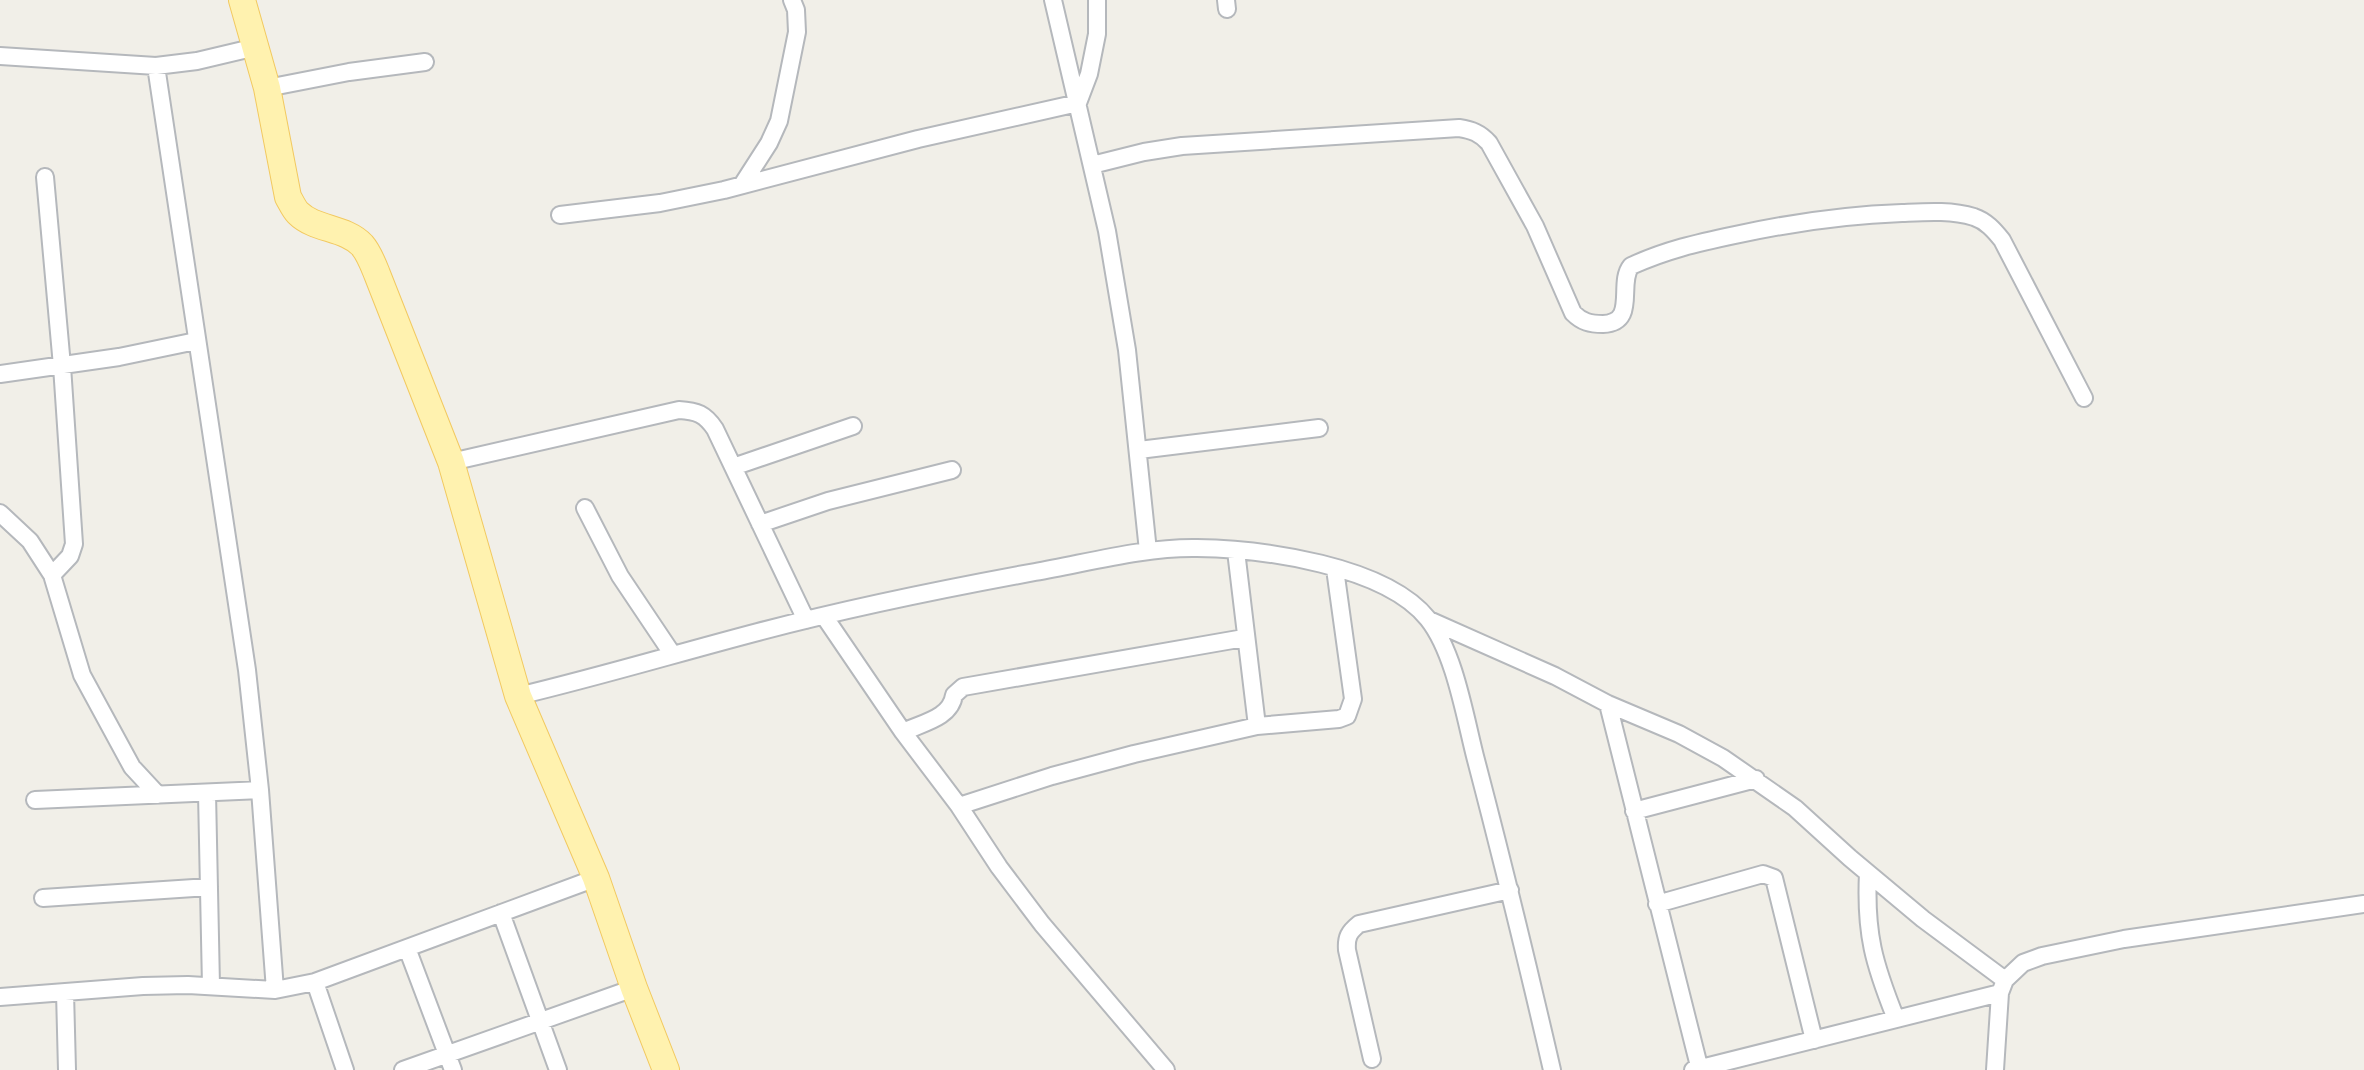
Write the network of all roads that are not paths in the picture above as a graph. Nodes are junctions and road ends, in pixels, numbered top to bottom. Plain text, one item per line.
1 (242, 0) edge
2 (792, 0) edge
3 (1053, 0) edge
4 (1097, 0) edge
5 (256, 47) junction
6 (0, 56) edge
7 (425, 62) dead end
8 (156, 66) junction
9 (267, 88) junction
10 (1078, 103) junction
11 (1092, 165) junction
12 (45, 177) dead end
13 (742, 185) junction
14 (560, 215) dead end
15 (196, 341) junction
16 (62, 366) junction
17 (0, 374) edge
18 (2084, 398) dead end
19 (853, 426) dead end
20 (1319, 428) dead end
21 (1139, 450) junction
22 (451, 462) junction
23 (733, 467) junction
24 (952, 470) dead end
25 (585, 508) dead end
26 (0, 513) edge
27 (760, 524) junction
28 (1148, 551) junction
29 (1236, 551) junction
30 (1335, 568) junction
31 (52, 575) junction
32 (825, 616) junction
33 (807, 620) junction
34 (1429, 620) junction
35 (1244, 638) junction
36 (673, 655) junction
37 (518, 696) junction
38 (1608, 704) junction
39 (1257, 726) junction
40 (903, 732) junction
41 (1756, 779) junction
42 (260, 790) junction
43 (207, 793) junction
44 (158, 795) junction
45 (35, 800) dead end
46 (959, 806) junction
47 (1634, 811) junction
48 (1868, 873) junction
49 (596, 878) junction
50 (209, 887) junction
51 (1510, 890) junction
52 (43, 898) dead end
53 (1657, 904) junction
54 (2364, 904) edge
55 (501, 913) junction
56 (407, 948) junction
57 (315, 982) junction
58 (211, 986) junction
59 (2002, 986) junction
60 (634, 988) junction
61 (275, 990) junction
62 (65, 992) junction
63 (0, 997) edge
64 (1896, 1019) junction
65 (539, 1021) junction
66 (1814, 1040) junction
67 (447, 1053) junction
68 (1372, 1059) dead end
69 (1698, 1069) edge
70 (67, 1070) edge
71 (345, 1070) edge
72 (403, 1070) edge
73 (453, 1070) edge
74 (558, 1070) edge
75 (666, 1070) edge
76 (1166, 1070) edge
77 (1552, 1070) edge
78 (1995, 1070) edge

1 - 5 main road
2 - 13 street
3 - 10 street
4 - 10 street
5 - 8 street
5 - 9 main road
6 - 8 street
7 - 9 street
8 - 15 street
9 - 22 main road
10 - 11 street
10 - 13 street
11 - 18 street
11 - 21 street
12 - 16 street
13 - 14 street
15 - 16 street
15 - 42 street
16 - 17 street
16 - 31 street
19 - 23 street
20 - 21 street
21 - 28 street
22 - 23 street
22 - 37 main road
23 - 27 street
24 - 27 street
25 - 36 street
26 - 31 street
27 - 33 street
28 - 29 street
28 - 32 street
29 - 30 street
29 - 35 street
30 - 34 street
30 - 39 street
31 - 44 street
32 - 33 street
32 - 40 street
33 - 36 street
34 - 38 street
34 - 51 street
35 - 39 street
35 - 40 street
36 - 37 street
37 - 49 main road
38 - 41 street
38 - 47 street
39 - 46 street
40 - 46 street
41 - 47 street
41 - 48 street
42 - 43 street
42 - 61 street
43 - 44 street
43 - 50 street
44 - 45 street
46 - 76 street
47 - 53 street
48 - 59 street
48 - 64 street
49 - 55 street
49 - 60 main road
50 - 52 street
50 - 58 street
51 - 68 street
51 - 77 street
53 - 66 street
53 - 69 street
54 - 59 street
55 - 56 street
55 - 65 street
56 - 57 street
56 - 67 street
57 - 61 street
57 - 71 street
58 - 61 street
58 - 62 street
59 - 64 street
59 - 78 street
60 - 65 street
60 - 75 main road
62 - 63 street
62 - 70 street
64 - 66 street
65 - 67 street
65 - 74 street
66 - 69 street
67 - 72 street
67 - 73 street

